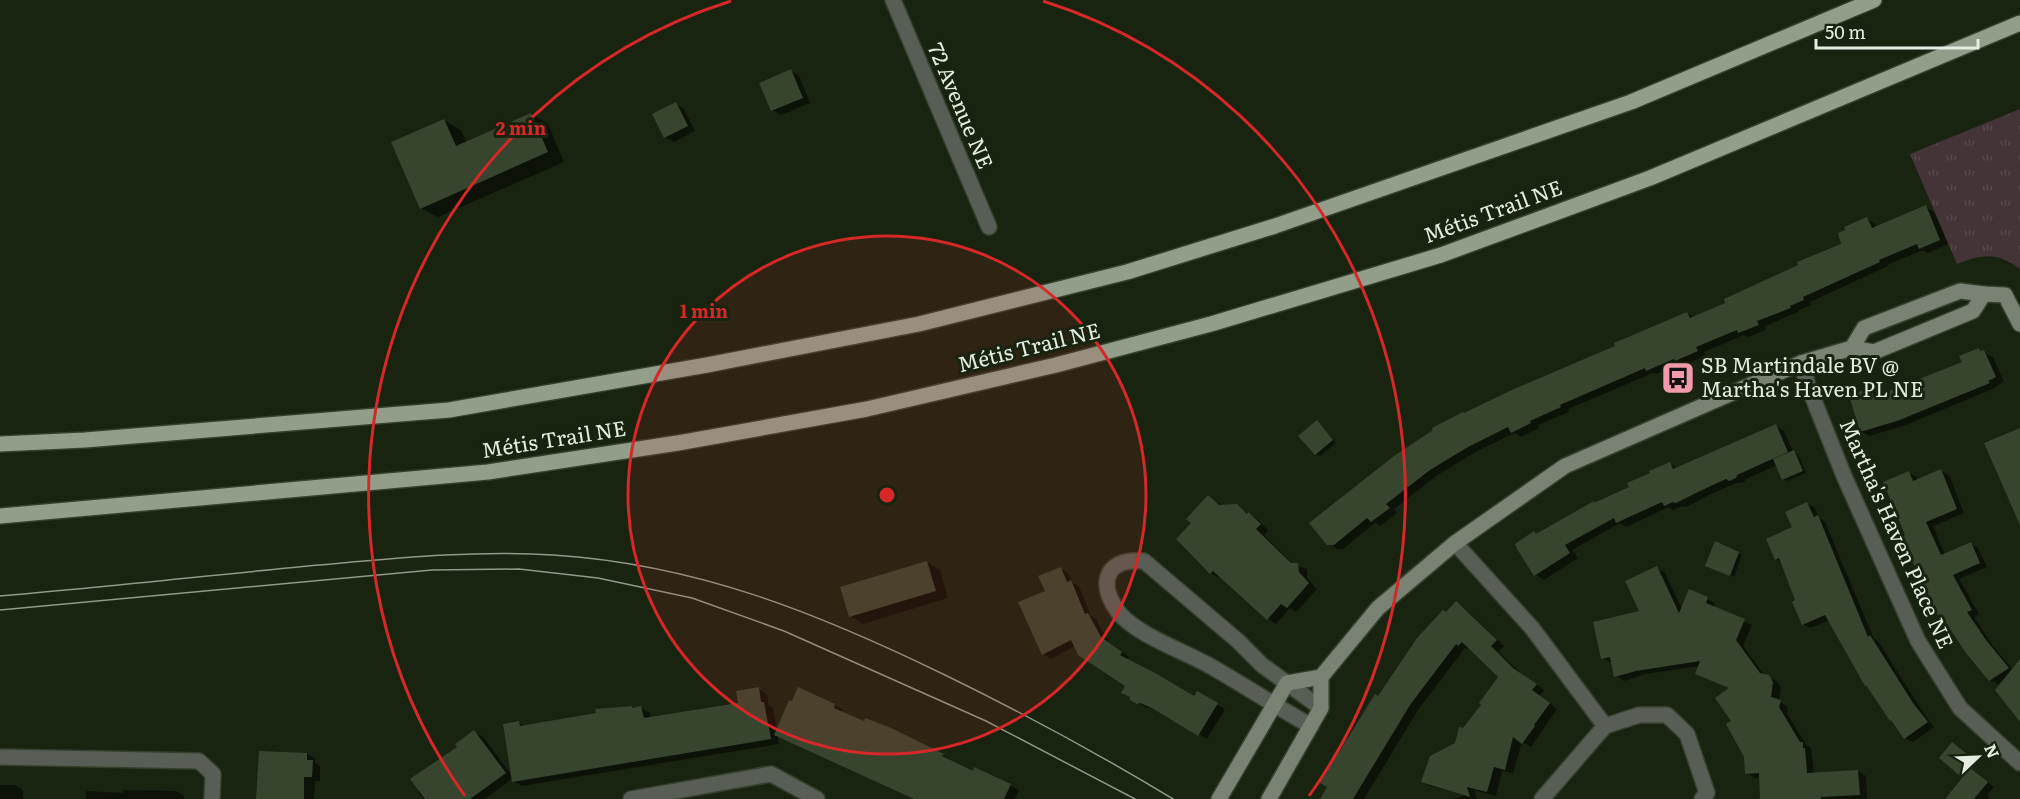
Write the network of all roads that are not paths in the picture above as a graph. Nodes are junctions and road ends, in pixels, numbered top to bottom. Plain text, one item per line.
1 (893, 0) edge
2 (1874, 0) edge
3 (2020, 23) edge
4 (988, 227) dead end
5 (1984, 294) junction
6 (2020, 324) edge
7 (1852, 348) junction
8 (1801, 363) junction
9 (0, 444) edge
10 (0, 516) edge
11 (1455, 543) junction
12 (1321, 677) junction
13 (1287, 684) junction
14 (1274, 705) junction
15 (1321, 708) junction
16 (1311, 726) junction
17 (1605, 726) junction
18 (0, 757) edge
19 (2020, 763) edge
20 (212, 799) edge
21 (631, 799) edge
22 (817, 799) edge
23 (1219, 799) edge
24 (1269, 799) edge
25 (1542, 799) edge
26 (1702, 799) edge

1 - 4 street, 72 Avenue NE
2 - 9 main road
3 - 10 main road, Métis Trail NE
5 - 6 street
5 - 7 street
5 - 7 street
7 - 8 street
8 - 11 street
8 - 19 street, Martha's Haven Place NE
11 - 12 street
11 - 17 street
12 - 13 street
12 - 15 street
13 - 14 street
13 - 14 street
13 - 15 street
14 - 16 street
14 - 23 street
15 - 16 street
16 - 24 street
17 - 25 street
17 - 26 street
18 - 20 street
21 - 22 street

